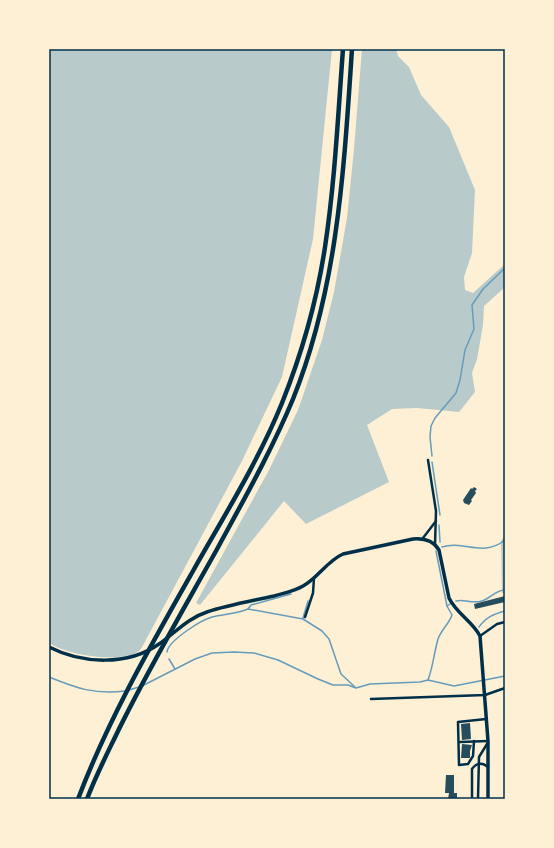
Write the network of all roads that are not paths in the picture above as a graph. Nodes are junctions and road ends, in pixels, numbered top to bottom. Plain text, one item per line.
1 (343, 49) edge
2 (352, 49) edge
3 (428, 460) dead end
4 (436, 520) junction
5 (423, 538) junction
6 (435, 544) junction
7 (314, 578) junction
8 (305, 617) dead end
9 (505, 622) edge
10 (480, 636) junction
11 (49, 647) edge
12 (505, 688) edge
13 (485, 695) junction
14 (371, 699) dead end
15 (487, 719) junction
16 (474, 741) junction
17 (488, 741) junction
18 (460, 742) junction
19 (479, 764) junction
20 (489, 769) junction
21 (88, 797) edge
22 (78, 799) edge
23 (472, 799) edge
24 (478, 799) edge
25 (488, 799) edge

1 - 22 highway
2 - 21 highway
3 - 4 street
4 - 5 street
4 - 6 street
5 - 6 main road
5 - 7 main road
6 - 10 main road
7 - 8 street
7 - 11 main road
9 - 10 street
10 - 13 main road
12 - 13 street
13 - 14 street
13 - 15 main road
15 - 17 main road
15 - 18 street
16 - 17 street
16 - 18 street
16 - 18 street
17 - 19 street
17 - 20 main road
19 - 20 street
19 - 23 street
19 - 24 street
20 - 25 main road

